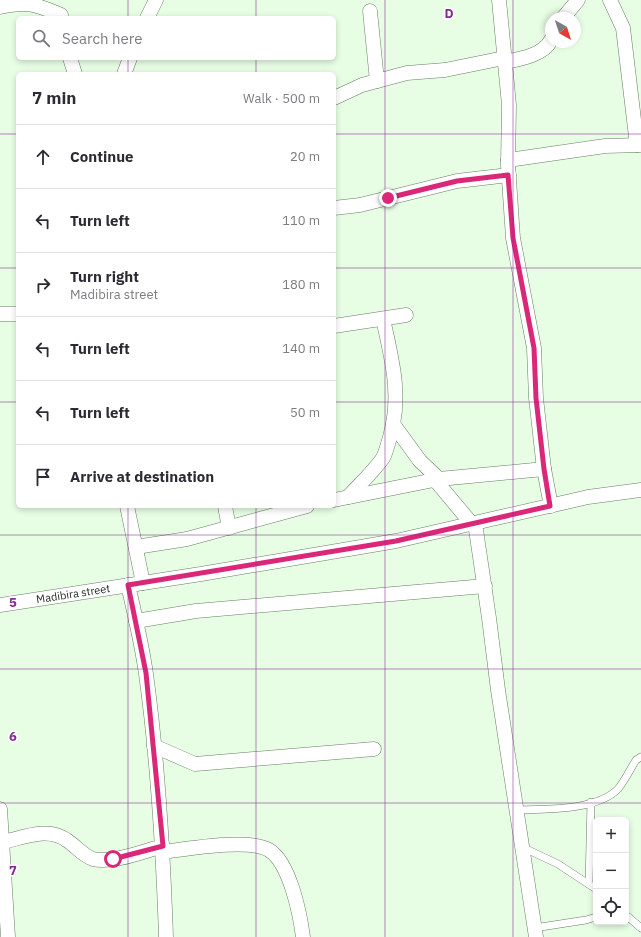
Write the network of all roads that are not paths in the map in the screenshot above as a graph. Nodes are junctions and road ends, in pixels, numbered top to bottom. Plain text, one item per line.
1 (58, 0) edge
2 (156, 0) edge
3 (499, 0) edge
4 (578, 0) edge
5 (610, 0) edge
6 (0, 7) edge
7 (370, 11) dead end
8 (568, 12) edge
9 (61, 16) edge
10 (148, 16) edge
11 (546, 48) edge
12 (71, 60) edge
13 (129, 60) edge
14 (505, 60) junction
15 (74, 72) edge
16 (125, 72) edge
17 (377, 81) junction
18 (336, 97) edge
19 (639, 145) edge
20 (508, 160) junction
21 (508, 175) junction
22 (336, 208) edge
23 (0, 314) edge
24 (16, 314) edge
25 (406, 315) dead end
26 (383, 319) junction
27 (336, 326) edge
28 (393, 424) junction
29 (544, 469) junction
30 (437, 480) junction
31 (641, 490) edge
32 (341, 498) edge
33 (550, 506) junction
34 (127, 508) edge
35 (225, 508) edge
36 (300, 508) edge
37 (474, 523) junction
38 (229, 528) junction
39 (136, 547) junction
40 (144, 583) junction
41 (128, 585) junction
42 (485, 586) junction
43 (0, 605) edge
44 (136, 620) junction
45 (154, 746) junction
46 (374, 749) dead end
47 (641, 757) edge
48 (591, 802) junction
49 (0, 809) edge
50 (516, 810) junction
51 (3, 842) junction
52 (522, 847) junction
53 (163, 849) junction
54 (589, 884) junction
55 (593, 887) edge
56 (629, 917) edge
57 (593, 918) edge
58 (641, 928) edge
59 (535, 932) edge
60 (8, 937) edge
61 (166, 937) edge
62 (303, 937) edge

1 - 9 street
2 - 10 street
3 - 14 street
4 - 8 street
5 - 19 street
6 - 9 street
7 - 17 street
11 - 14 street
12 - 15 street
13 - 16 street
14 - 17 street
14 - 20 street
17 - 18 street
19 - 20 street
20 - 21 street
21 - 22 street
21 - 29 street
23 - 24 street
25 - 26 street
26 - 27 street
26 - 28 street
28 - 30 street
28 - 32 street
29 - 30 street
29 - 33 street
30 - 32 street
30 - 37 street
31 - 33 street, Madibira street
33 - 37 street, Madibira street
34 - 39 street
35 - 38 street
36 - 38 street
37 - 40 street, Madibira street
37 - 42 street
38 - 39 street
39 - 40 street
40 - 41 street, Madibira street
41 - 43 street, Madibira street
41 - 44 street
42 - 44 street
42 - 50 street
44 - 45 street
45 - 46 street
45 - 53 street
47 - 48 lane
48 - 50 lane
48 - 54 lane
49 - 51 street
50 - 52 street
51 - 53 street
51 - 60 street
52 - 54 lane
52 - 59 street
53 - 61 street
53 - 62 street
54 - 55 lane
56 - 58 lane
57 - 59 lane

